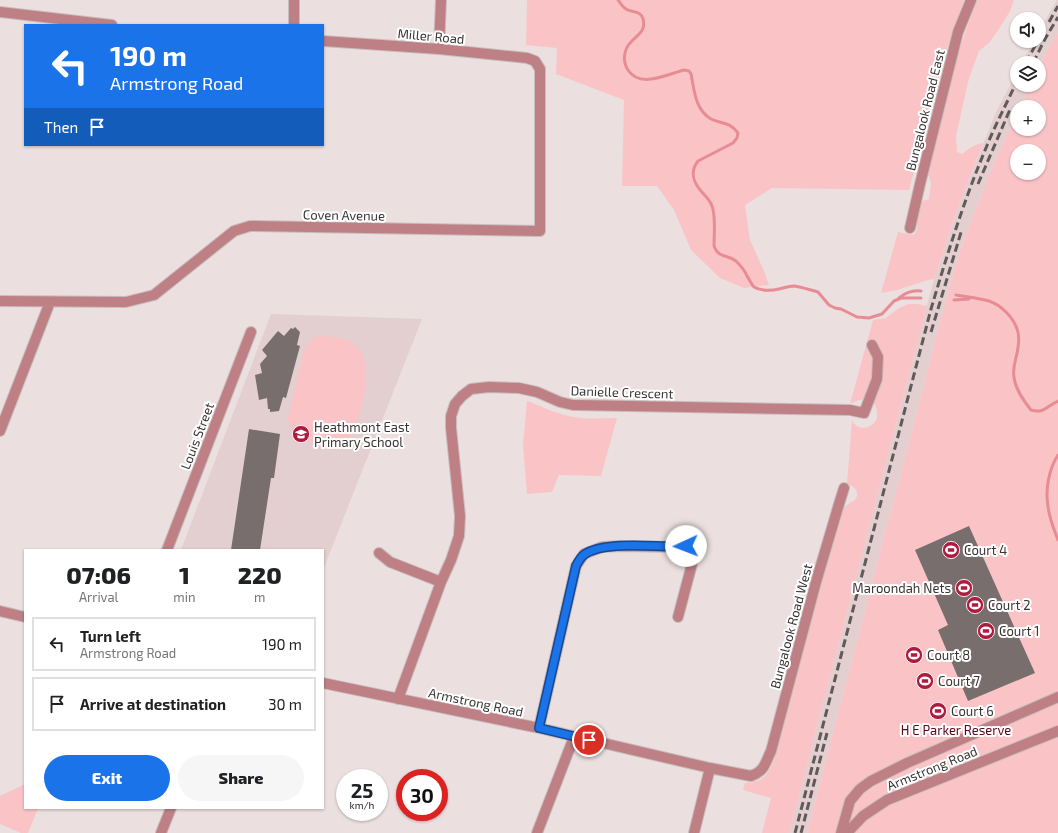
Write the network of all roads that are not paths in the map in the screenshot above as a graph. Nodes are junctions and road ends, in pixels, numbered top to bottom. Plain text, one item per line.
1 (294, 0) edge
2 (441, 0) edge
3 (971, 0) edge
4 (0, 12) edge
5 (103, 24) edge
6 (294, 24) edge
7 (324, 41) edge
8 (439, 50) junction
9 (536, 61) joint
10 (910, 228) dead end
11 (0, 301) edge
12 (50, 302) junction
13 (251, 332) dead end
14 (872, 345) dead end
15 (0, 431) edge
16 (844, 488) dead end
17 (167, 549) edge
18 (379, 553) dead end
19 (441, 582) junction
20 (0, 611) edge
21 (24, 617) edge
22 (678, 618) dead end
23 (324, 683) edge
24 (1058, 697) edge
25 (398, 699) junction
26 (539, 728) junction
27 (1058, 731) edge
28 (574, 737) junction
29 (710, 768) junction
30 (763, 770) joint
31 (171, 809) edge
32 (161, 833) edge
33 (537, 833) edge
34 (694, 833) edge
35 (841, 833) edge
36 (847, 833) edge

1 - 6 street
2 - 8 street
3 - 10 street, Bungalook Road East
4 - 5 street
7 - 8 street, Miller Road
8 - 9 street, Miller Road
9 - 12 street, Coven Avenue
11 - 12 street, Coven Avenue
12 - 15 street
13 - 17 street, Louis Street
14 - 19 street, Danielle Crescent
16 - 30 street, Bungalook Road West
18 - 19 street
19 - 25 street, Danielle Crescent
20 - 21 street
22 - 26 street
23 - 25 street, Armstrong Road
24 - 35 street, Armstrong Road
25 - 26 street, Armstrong Road
26 - 28 street, Armstrong Road
27 - 36 street, Armstrong Road
28 - 29 street, Armstrong Road
28 - 33 street
29 - 30 street, Armstrong Road
29 - 34 street
31 - 32 street

